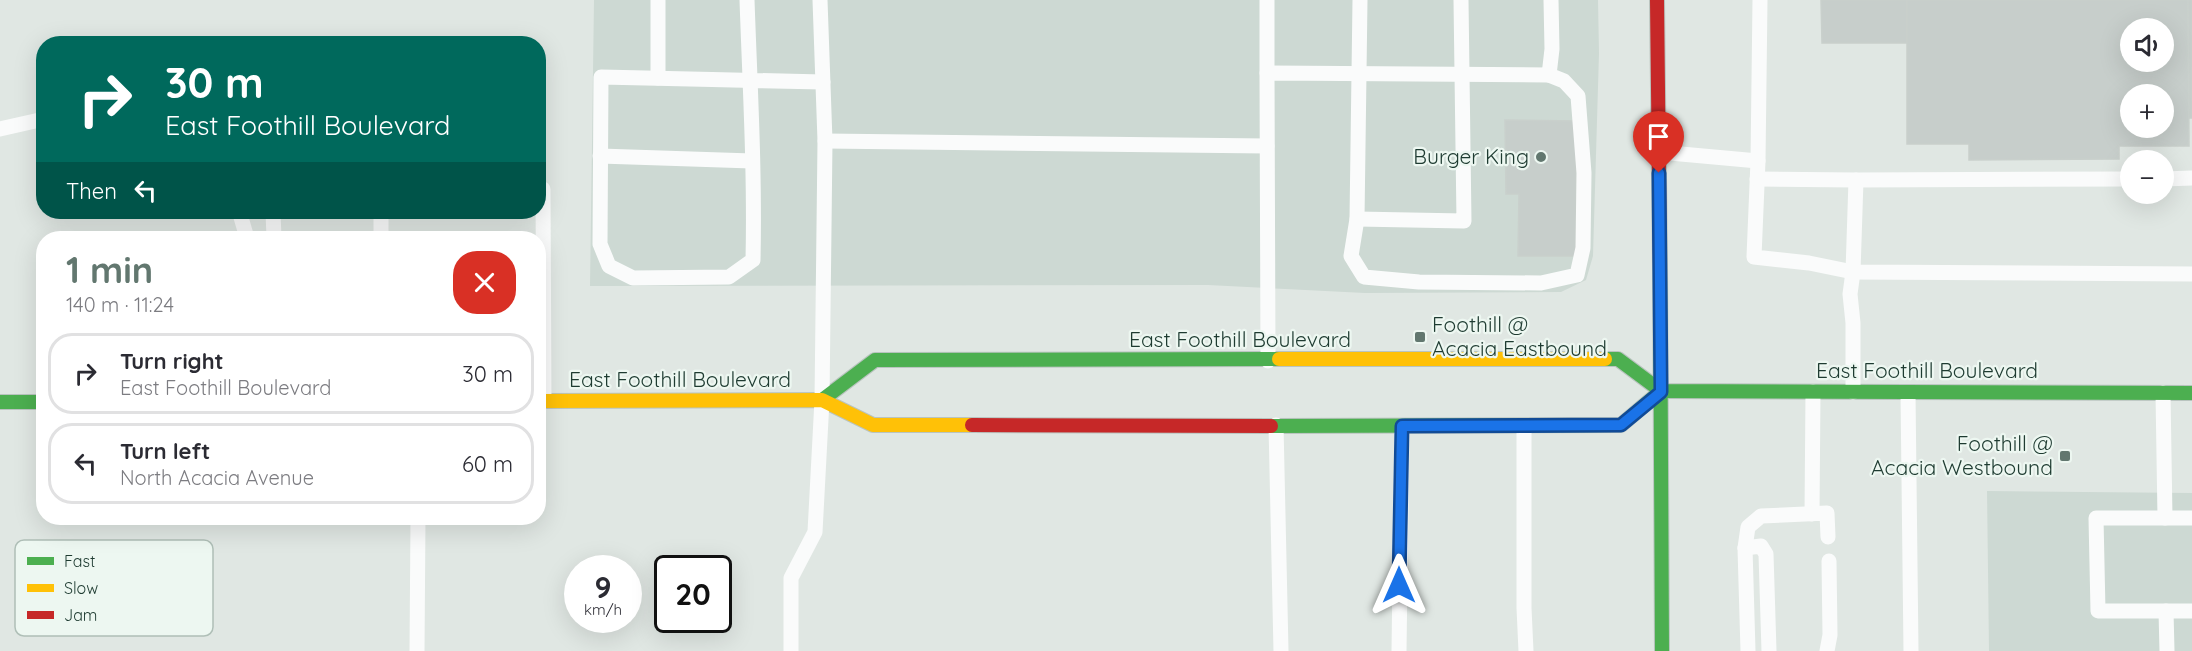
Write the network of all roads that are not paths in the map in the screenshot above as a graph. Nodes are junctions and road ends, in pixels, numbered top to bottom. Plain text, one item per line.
1 (657, 0) edge
2 (747, 0) edge
3 (820, 0) edge
4 (1267, 0) edge
5 (1360, 0) edge
6 (1461, 0) edge
7 (1551, 0) edge
8 (1657, 0) edge
9 (1760, 0) edge
10 (1268, 73) junction
11 (1360, 74) junction
12 (1462, 75) junction
13 (1549, 75) junction
14 (658, 78) junction
15 (750, 80) junction
16 (823, 82) junction
17 (36, 121) edge
18 (0, 129) edge
19 (825, 141) junction
20 (1267, 146) junction
21 (1659, 152) junction
22 (752, 161) junction
23 (1758, 161) junction
24 (599, 162) junction
25 (2174, 178) edge
26 (2192, 178) edge
27 (1757, 179) junction
28 (2120, 179) edge
29 (1856, 180) junction
30 (1358, 219) junction
31 (1853, 272) junction
32 (2192, 274) edge
33 (1268, 361) junction
34 (1661, 392) junction
35 (1813, 392) junction
36 (1853, 392) junction
37 (1908, 393) junction
38 (2163, 393) junction
39 (2192, 393) edge
40 (822, 400) junction
41 (546, 401) edge
42 (0, 402) edge
43 (36, 402) edge
44 (1276, 425) junction
45 (1402, 426) junction
46 (1524, 426) junction
47 (1812, 514) junction
48 (2165, 518) junction
49 (2192, 518) edge
50 (418, 525) edge
51 (1828, 537) dead end
52 (1745, 548) junction
53 (1829, 561) dead end
54 (2192, 611) edge
55 (2166, 612) junction
56 (417, 651) edge
57 (791, 651) edge
58 (1281, 651) edge
59 (1399, 651) edge
60 (1526, 651) edge
61 (1662, 651) edge
62 (1748, 651) edge
63 (1769, 651) edge
64 (1827, 651) edge
65 (1911, 651) edge
66 (2167, 651) edge

1 - 14 lane
2 - 15 lane
3 - 16 lane
4 - 10 lane
5 - 11 lane
6 - 12 lane
7 - 13 lane
8 - 21 main road
9 - 23 lane
10 - 11 lane
10 - 20 lane
11 - 12 lane
11 - 30 lane
12 - 13 lane
12 - 30 lane
13 - 30 lane
14 - 15 lane
14 - 24 lane
15 - 16 lane
15 - 22 lane
16 - 19 lane
17 - 18 lane
19 - 20 lane
19 - 40 lane
20 - 33 lane
21 - 23 lane
21 - 34 main road
22 - 24 lane
22 - 24 lane
23 - 27 lane
25 - 26 lane
27 - 29 lane
27 - 31 lane
28 - 29 lane
29 - 31 lane
31 - 32 lane
31 - 36 lane
33 - 34 main road, East Foothill Boulevard
33 - 40 main road, East Foothill Boulevard
34 - 35 main road, East Foothill Boulevard
34 - 46 main road, East Foothill Boulevard
34 - 61 main road
35 - 36 main road, East Foothill Boulevard
35 - 47 lane
36 - 37 main road, East Foothill Boulevard
37 - 38 main road, East Foothill Boulevard
37 - 65 lane
38 - 39 main road, East Foothill Boulevard
38 - 48 lane
40 - 41 main road, East Foothill Boulevard
40 - 44 main road, East Foothill Boulevard
40 - 57 lane
42 - 43 main road
44 - 45 main road, East Foothill Boulevard
44 - 58 lane
45 - 46 main road, East Foothill Boulevard
45 - 59 lane
46 - 60 lane
47 - 51 lane
47 - 52 lane
48 - 49 lane
48 - 55 lane
50 - 56 lane
52 - 62 lane
52 - 63 lane
53 - 64 lane
54 - 55 lane
55 - 66 lane

